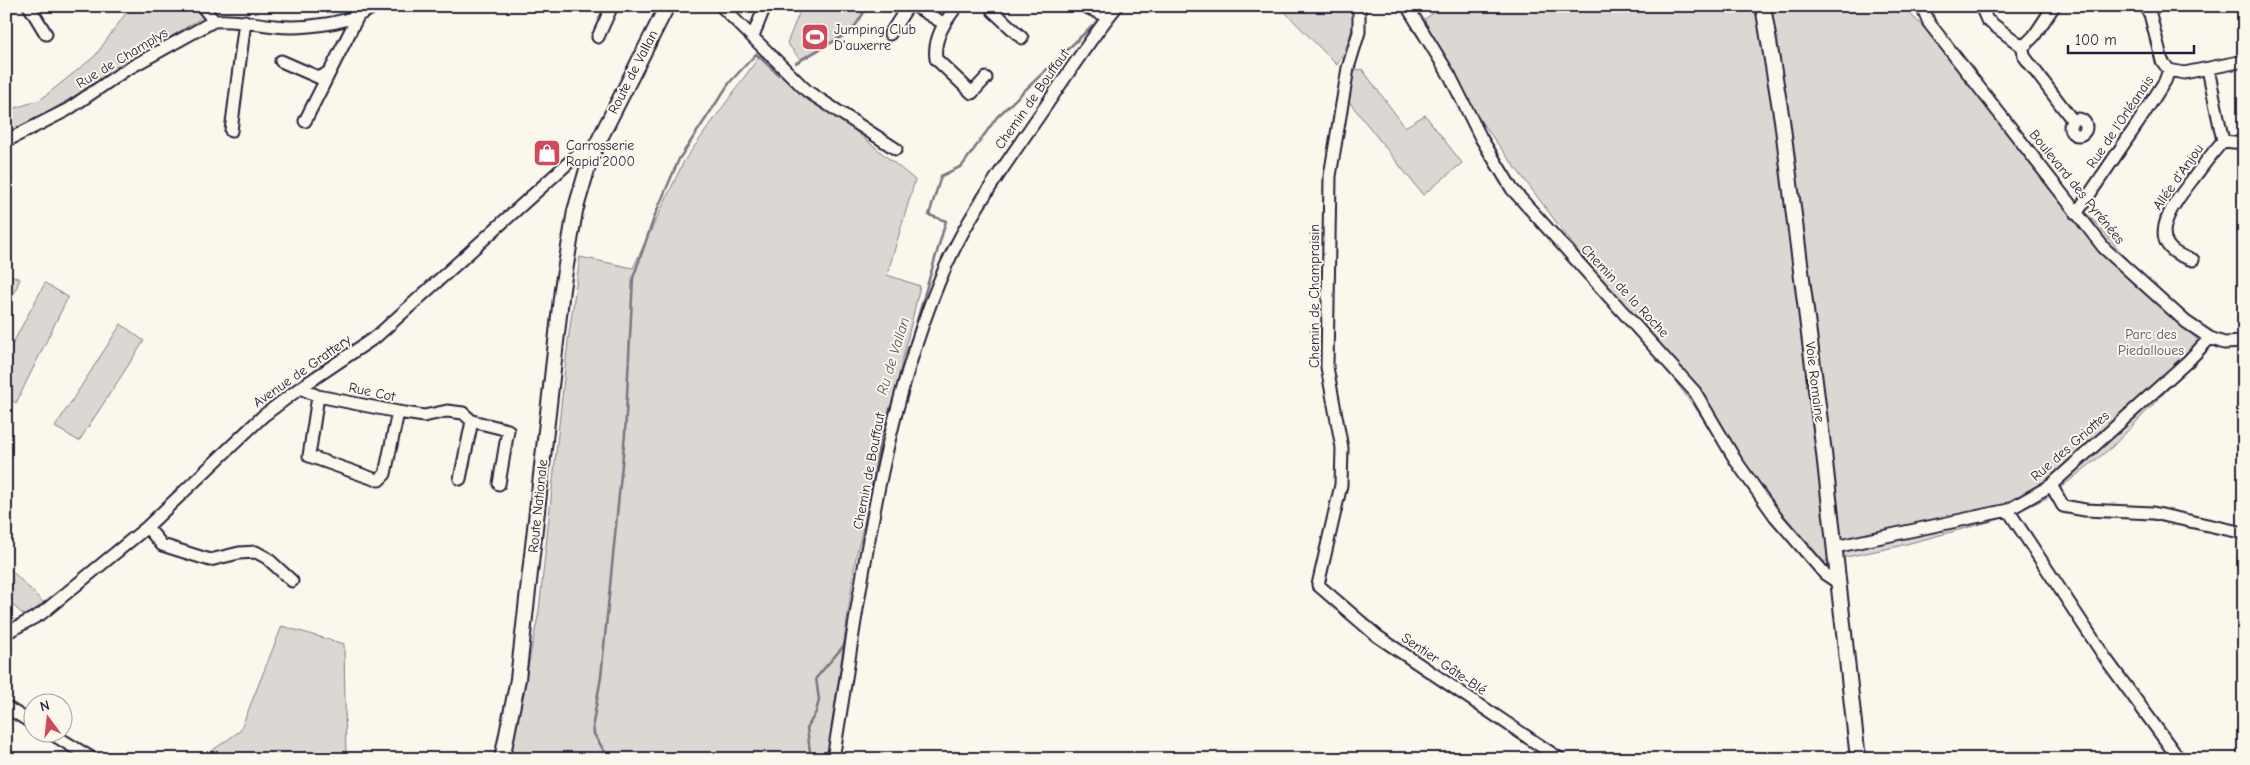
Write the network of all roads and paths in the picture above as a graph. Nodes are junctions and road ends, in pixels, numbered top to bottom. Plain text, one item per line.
1 (29, 6) edge
2 (202, 6) edge
3 (374, 6) edge
4 (612, 6) edge
5 (667, 6) edge
6 (721, 6) edge
7 (764, 6) edge
8 (908, 6) edge
9 (915, 6) edge
10 (957, 6) edge
11 (990, 6) edge
12 (1117, 6) edge
13 (1359, 6) edge
14 (1407, 6) edge
15 (1763, 6) edge
16 (1917, 6) edge
17 (1922, 6) edge
18 (1981, 6) edge
19 (2054, 6) edge
20 (2144, 6) edge
21 (1097, 12) edge
22 (360, 14) junction
23 (214, 21) junction
24 (244, 22) junction
25 (943, 23) junction
26 (46, 34) dead end
27 (890, 34) dead end
28 (753, 36) junction
29 (598, 37) dead end
30 (1022, 38) dead end
31 (2024, 47) junction
32 (281, 61) dead end
33 (2244, 61) edge
34 (2208, 69) junction
35 (2169, 70) junction
36 (330, 71) junction
37 (986, 78) dead end
38 (2073, 120) dead end
39 (305, 121) dead end
40 (231, 130) dead end
41 (6, 141) edge
42 (2223, 141) junction
43 (2244, 143) edge
44 (896, 148) dead end
45 (591, 156) junction
46 (2076, 214) junction
47 (568, 252) joint
48 (2193, 260) dead end
49 (2210, 338) junction
50 (2244, 342) edge
51 (300, 388) junction
52 (318, 396) junction
53 (398, 412) junction
54 (472, 421) junction
55 (460, 479) dead end
56 (499, 484) dead end
57 (2051, 485) junction
58 (2008, 510) junction
59 (147, 528) junction
60 (2244, 533) edge
61 (1835, 547) junction
62 (292, 581) dead end
63 (1839, 581) junction
64 (1318, 585) joint
65 (6, 633) edge
66 (6, 707) edge
67 (22, 717) edge
68 (65, 742) edge
69 (93, 759) edge
70 (502, 759) edge
71 (833, 759) edge
72 (1560, 759) edge
73 (1858, 759) edge
74 (2179, 759) edge

1 - 26 street
2 - 23 street
3 - 22 street
4 - 29 street
5 - 45 main road, Route de Vallan
6 - 28 street
7 - 28 street
8 - 27 street
9 - 25 street
10 - 25 street
11 - 30 street
12 - 21 street, Chemin de Bouffaut
13 - 64 street, Chemin de Champraisin
14 - 63 street, Chemin de la Roche
15 - 61 main road, Voie Romaine
16 - 17 street
17 - 46 street, Boulevard des Pyrénées
18 - 31 street
19 - 31 street
20 - 35 street
21 - 71 street, Chemin de Bouffaut
22 - 24 street
22 - 36 street
23 - 24 street
23 - 41 street, Rue de Champlys
24 - 40 street
25 - 37 street
28 - 44 street
31 - 38 street
32 - 36 street
33 - 34 street
34 - 35 street
34 - 42 street, Allée d'Anjou
35 - 46 street, Rue de l'Orléanais
36 - 39 street
42 - 43 street
42 - 48 street, Allée d'Anjou
45 - 47 main road, Route de Vallan
45 - 51 street, Avenue de Grattery
46 - 49 street, Boulevard des Pyrénées
47 - 70 main road, Route Nationale
49 - 50 street, Boulevard des Pyrénées
49 - 57 street, Rue des Griottes
51 - 52 street, Rue Cot
51 - 59 street, Avenue de Grattery
52 - 53 street, Rue Cot
52 - 53 street
53 - 54 street, Rue Cot
54 - 55 street
54 - 56 street, Rue Cot
57 - 58 street, Rue des Griottes
57 - 60 street
58 - 61 street, Rue des Griottes
58 - 74 street
59 - 62 street
59 - 65 street, Avenue de Grattery
61 - 63 main road, Voie Romaine
63 - 73 main road, Voie Romaine
64 - 72 street, Sentier Gâte-Blé
66 - 67 street
68 - 69 street

